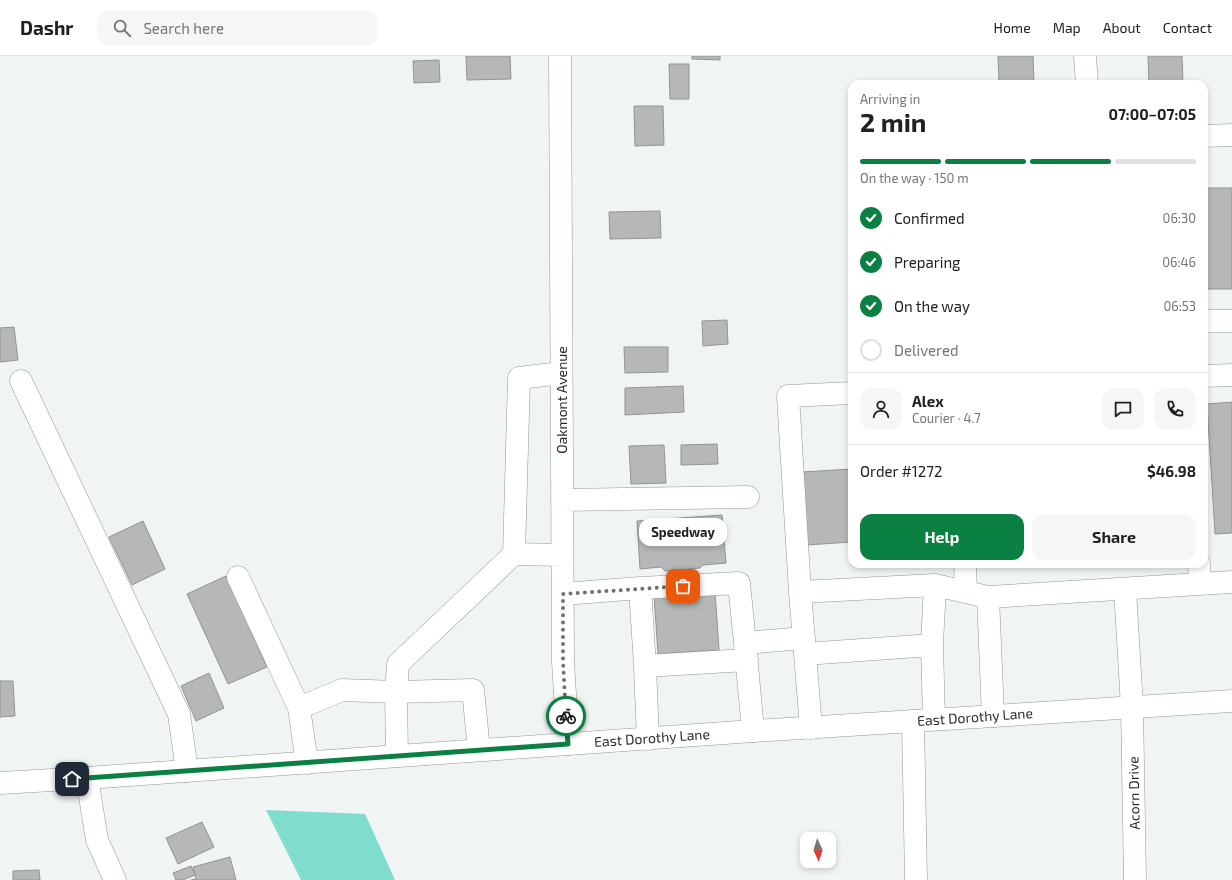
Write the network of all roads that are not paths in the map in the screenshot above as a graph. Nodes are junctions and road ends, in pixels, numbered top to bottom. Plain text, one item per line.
1 (560, 56) edge
2 (1085, 56) edge
3 (1087, 80) edge
4 (1232, 135) edge
5 (1208, 136) edge
6 (1208, 321) edge
7 (1232, 321) edge
8 (561, 373) junction
9 (1232, 375) edge
10 (1208, 376) edge
11 (21, 381) dead end
12 (848, 393) edge
13 (748, 497) dead end
14 (562, 500) junction
15 (514, 554) junction
16 (562, 555) junction
17 (966, 568) edge
18 (1200, 574) edge
19 (238, 577) dead end
20 (1232, 582) edge
21 (935, 585) junction
22 (640, 588) junction
23 (1125, 589) junction
24 (800, 592) junction
25 (966, 592) junction
26 (563, 594) junction
27 (988, 597) junction
28 (932, 645) junction
29 (804, 646) junction
30 (746, 652) junction
31 (645, 666) junction
32 (396, 692) junction
33 (1232, 701) edge
34 (1132, 707) junction
35 (299, 708) junction
36 (993, 716) junction
37 (934, 719) junction
38 (913, 720) junction
39 (811, 728) junction
40 (753, 731) junction
41 (648, 739) junction
42 (568, 744) junction
43 (479, 750) junction
44 (397, 756) junction
45 (307, 763) junction
46 (187, 771) junction
47 (87, 778) junction
48 (0, 783) edge
49 (115, 880) edge
50 (916, 880) edge
51 (1135, 880) edge

1 - 8 main road, Oakmont Avenue
2 - 3 main road
4 - 5 main road
6 - 7 main road
8 - 14 main road, Oakmont Avenue
8 - 15 main road
9 - 10 main road
11 - 46 main road
12 - 24 main road
13 - 14 main road
14 - 16 main road, Oakmont Avenue
15 - 16 main road
15 - 32 main road
16 - 26 main road, Oakmont Avenue
17 - 25 main road
18 - 20 main road
18 - 23 main road
19 - 35 main road
21 - 24 main road
21 - 25 main road
21 - 28 main road
22 - 26 main road
22 - 30 main road
22 - 31 main road
23 - 27 main road
23 - 34 main road, Acorn Drive
24 - 29 main road
25 - 27 main road
26 - 42 main road, Oakmont Avenue
27 - 36 main road
28 - 29 main road
28 - 37 main road
29 - 30 main road
29 - 39 main road
30 - 31 main road
30 - 40 main road
31 - 41 main road
32 - 35 main road
32 - 43 main road
32 - 44 main road
33 - 34 main road, East Dorothy Lane
34 - 36 main road, East Dorothy Lane
34 - 51 main road, Acorn Drive
35 - 45 main road
36 - 37 main road, East Dorothy Lane
37 - 38 main road, East Dorothy Lane
38 - 39 main road, East Dorothy Lane
38 - 50 main road
39 - 40 main road, East Dorothy Lane
40 - 41 main road, East Dorothy Lane
41 - 42 main road, East Dorothy Lane
42 - 43 main road, East Dorothy Lane
43 - 44 main road, East Dorothy Lane
44 - 45 main road, East Dorothy Lane
45 - 46 main road, East Dorothy Lane
46 - 47 main road, East Dorothy Lane
47 - 48 main road, East Dorothy Lane
47 - 49 main road

